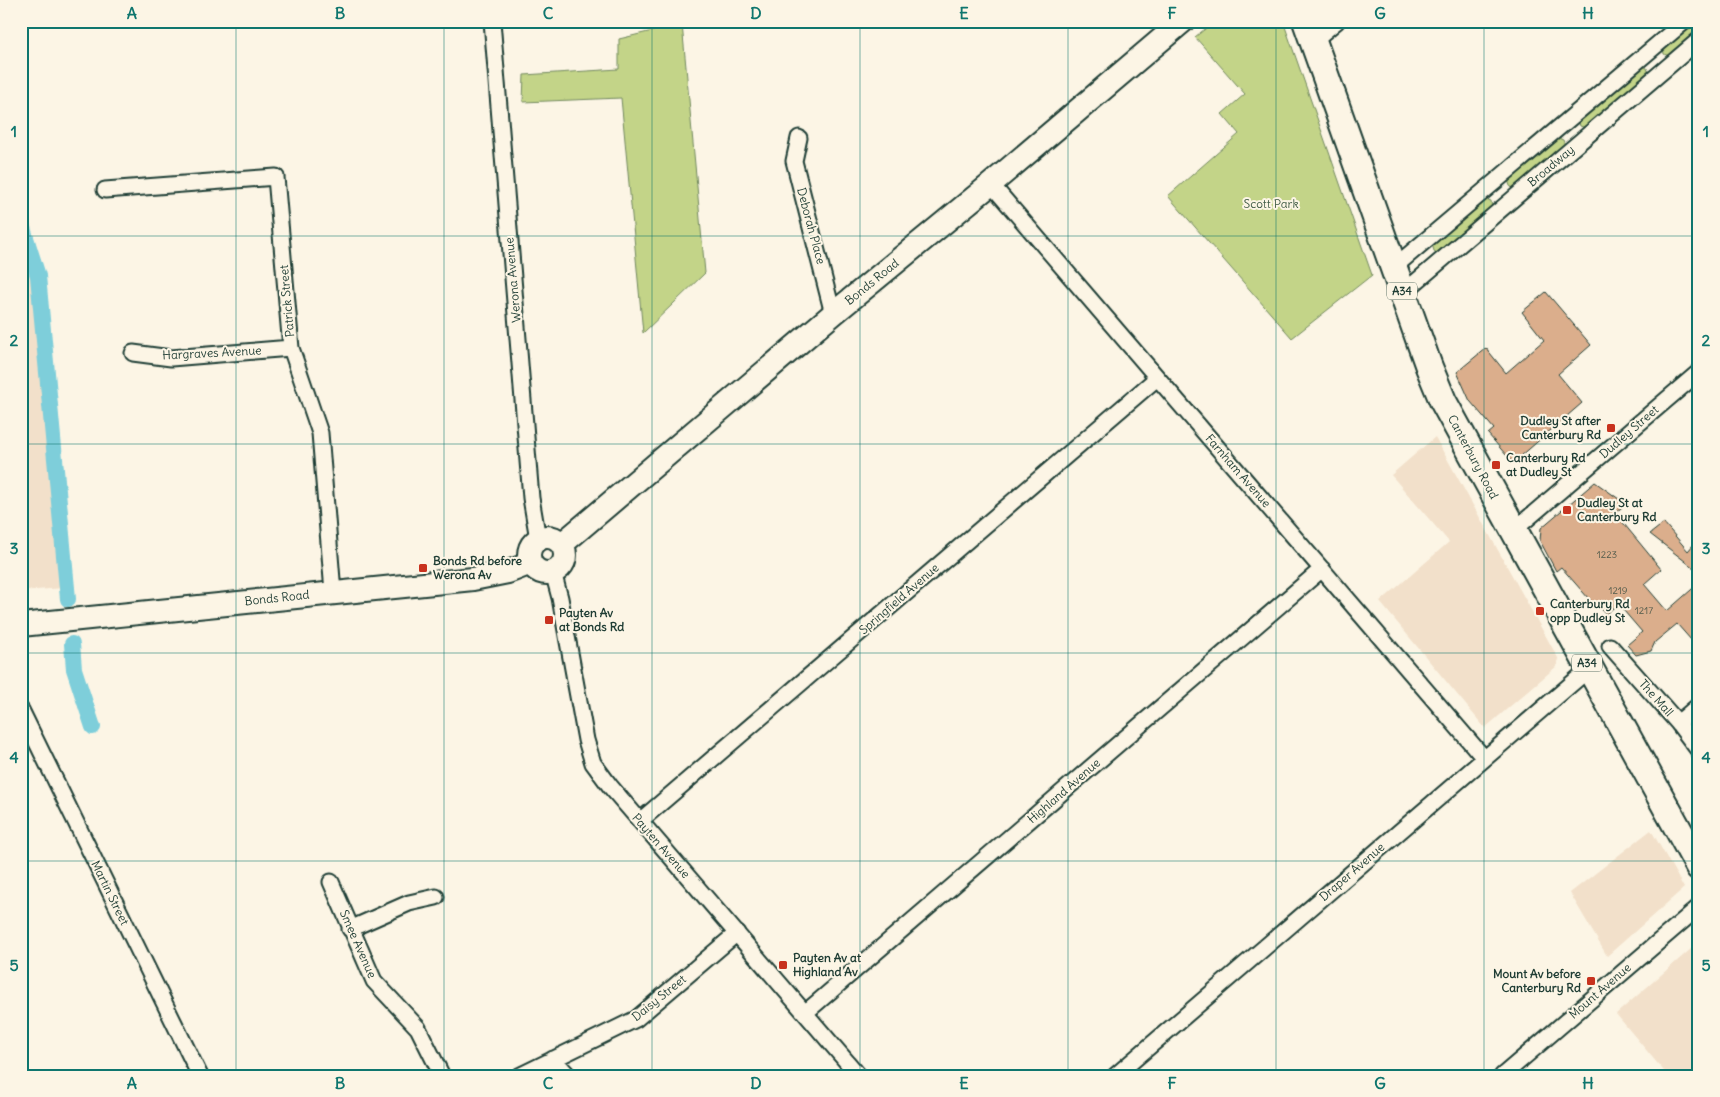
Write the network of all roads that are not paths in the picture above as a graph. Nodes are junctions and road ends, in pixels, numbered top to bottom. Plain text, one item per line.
1 (492, 21) edge
2 (1183, 21) edge
3 (1337, 21) edge
4 (1685, 21) edge
5 (1309, 31) edge
6 (1699, 40) edge
7 (798, 138) dead end
8 (991, 184) junction
9 (105, 190) dead end
10 (1394, 268) junction
11 (1402, 293) junction
12 (834, 314) junction
13 (291, 348) junction
14 (133, 353) dead end
15 (1699, 372) edge
16 (1157, 378) junction
17 (1513, 531) junction
18 (538, 539) junction
19 (562, 544) junction
20 (531, 563) junction
21 (1322, 569) junction
22 (553, 572) junction
23 (333, 592) junction
24 (21, 625) edge
25 (1610, 646) dead end
26 (1590, 668) junction
27 (1699, 705) edge
28 (21, 710) edge
29 (1678, 723) junction
30 (1699, 751) edge
31 (1484, 758) junction
32 (640, 821) junction
33 (1699, 867) edge
34 (331, 882) dead end
35 (436, 898) dead end
36 (1699, 907) edge
37 (350, 929) junction
38 (737, 933) junction
39 (805, 1013) junction
40 (553, 1059) junction
41 (200, 1076) edge
42 (442, 1076) edge
43 (519, 1076) edge
44 (569, 1076) edge
45 (859, 1076) edge
46 (1115, 1076) edge
47 (1502, 1076) edge

1 - 18 street, Werona Avenue
2 - 8 main road, Bonds Road
3 - 5 street
4 - 10 street, Broadway
5 - 10 highway, Canterbury Road / A34
6 - 11 street, Broadway
7 - 12 street, Deborah Place
8 - 12 main road, Bonds Road
8 - 16 street, Farnham Avenue
9 - 13 street, Patrick Street
10 - 11 highway, Canterbury Road / A34
11 - 17 highway, Canterbury Road / A34
12 - 19 main road, Bonds Road
13 - 14 street, Hargraves Avenue
13 - 23 street, Patrick Street
15 - 17 street, Dudley Street
16 - 21 street, Farnham Avenue
16 - 32 street, Springfield Avenue
17 - 26 highway, Canterbury Road / A34
18 - 19 main road
18 - 20 main road
19 - 22 main road
20 - 22 main road
20 - 23 main road, Bonds Road
21 - 31 street, Farnham Avenue
21 - 39 street, Highland Avenue
22 - 32 street, Payten Avenue
23 - 24 main road, Bonds Road
25 - 29 street, The Mall
26 - 31 street, Draper Avenue
26 - 33 highway, Canterbury Road / A34
27 - 29 street
28 - 41 street, Martin Street
29 - 30 street, The Mall
31 - 46 street, Draper Avenue
32 - 38 street, Payten Avenue
34 - 37 street, Smee Avenue
35 - 37 street
36 - 47 street, Mount Avenue
37 - 42 street, Smee Avenue
38 - 39 street, Payten Avenue
38 - 40 street, Daisy Street
39 - 45 street, Payten Avenue
40 - 43 street, Daisy Street
40 - 44 street

